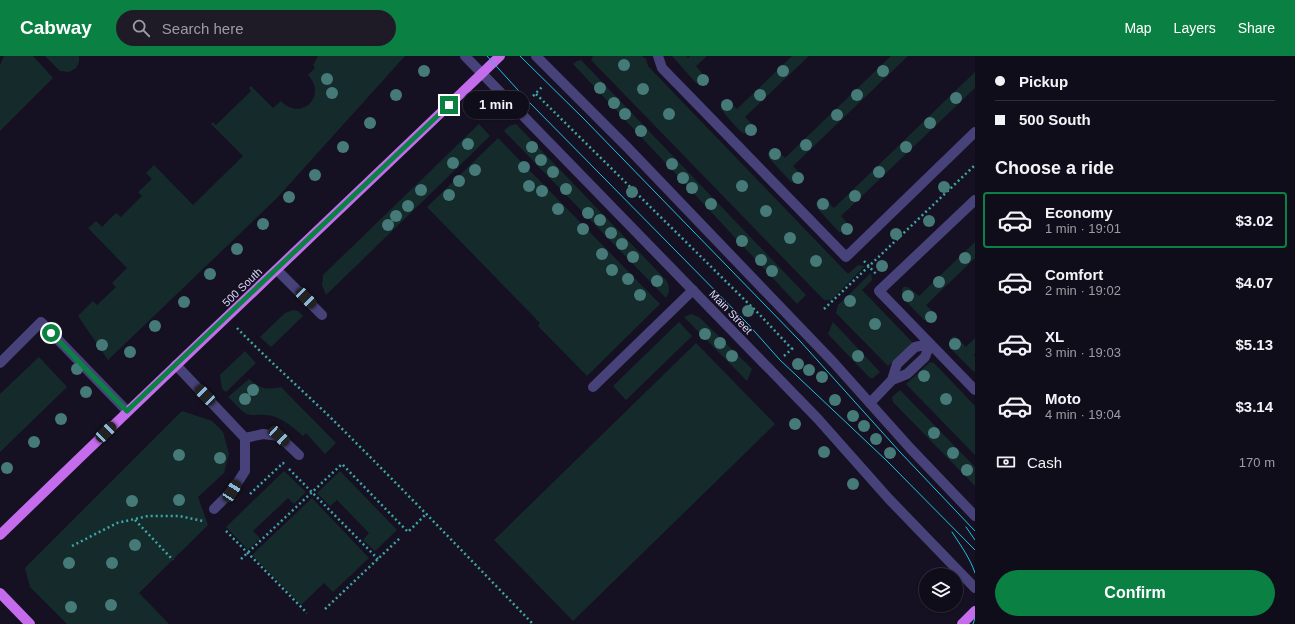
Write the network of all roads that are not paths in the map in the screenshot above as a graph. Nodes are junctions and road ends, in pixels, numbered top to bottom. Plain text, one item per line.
1 (465, 56) edge
2 (500, 56) edge
3 (536, 56) edge
4 (658, 56) edge
5 (482, 74) junction
6 (975, 132) edge
7 (975, 200) edge
8 (277, 270) junction
9 (693, 290) junction
10 (322, 315) dead end
11 (930, 344) junction
12 (0, 363) edge
13 (176, 365) junction
14 (593, 387) dead end
15 (975, 390) edge
16 (870, 403) junction
17 (127, 411) junction
18 (245, 438) junction
19 (299, 455) dead end
20 (214, 509) dead end
21 (975, 516) edge
22 (0, 535) edge
23 (975, 588) edge
24 (0, 593) edge
25 (975, 612) edge
26 (30, 624) edge
27 (962, 624) edge

1 - 5 street, Main Street
2 - 5 main road, 500 South
3 - 16 street
4 - 6 street
5 - 8 main road, 500 South
5 - 9 street, Main Street
7 - 11 street
8 - 10 street
8 - 13 main road, 500 South
9 - 14 street
9 - 23 street, Main Street
11 - 15 street
11 - 16 street
12 - 17 street
13 - 17 main road, 500 South
13 - 18 street
16 - 21 street
17 - 22 main road, 500 South
18 - 19 street
18 - 20 street
24 - 26 main road
25 - 27 main road

